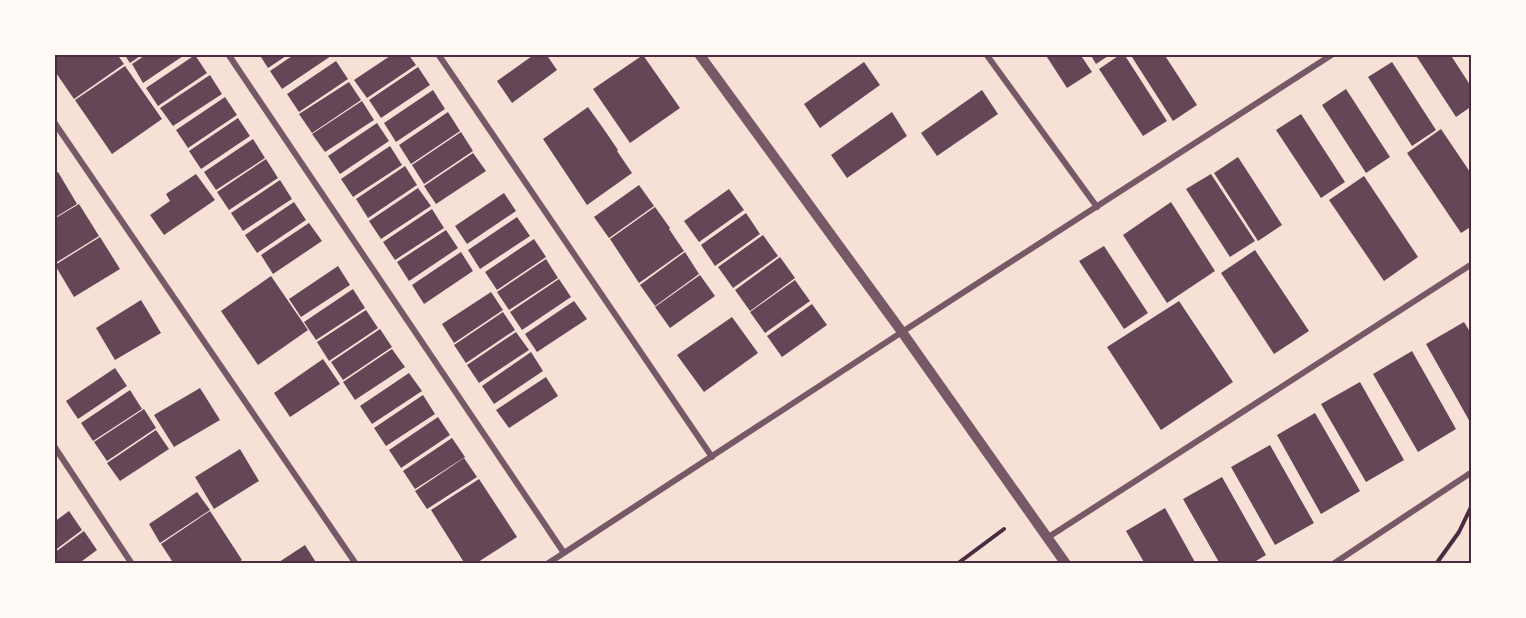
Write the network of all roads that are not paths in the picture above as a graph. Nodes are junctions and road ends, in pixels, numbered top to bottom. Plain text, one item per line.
1 (228, 54) edge
2 (438, 54) edge
3 (699, 54) edge
4 (986, 54) edge
5 (1333, 54) edge
6 (54, 122) edge
7 (1097, 207) junction
8 (1472, 264) edge
9 (902, 332) junction
10 (54, 446) edge
11 (712, 457) junction
12 (1472, 472) edge
13 (1047, 538) junction
14 (564, 554) junction
15 (132, 564) edge
16 (356, 564) edge
17 (547, 564) edge
18 (1066, 564) edge
19 (1332, 564) edge

1 - 14 street
2 - 11 street
3 - 9 street
4 - 7 street
5 - 7 street
6 - 16 street
7 - 9 street
8 - 13 street
9 - 11 street
9 - 13 street
10 - 15 street
11 - 14 street
12 - 19 street
13 - 18 street
14 - 17 street

